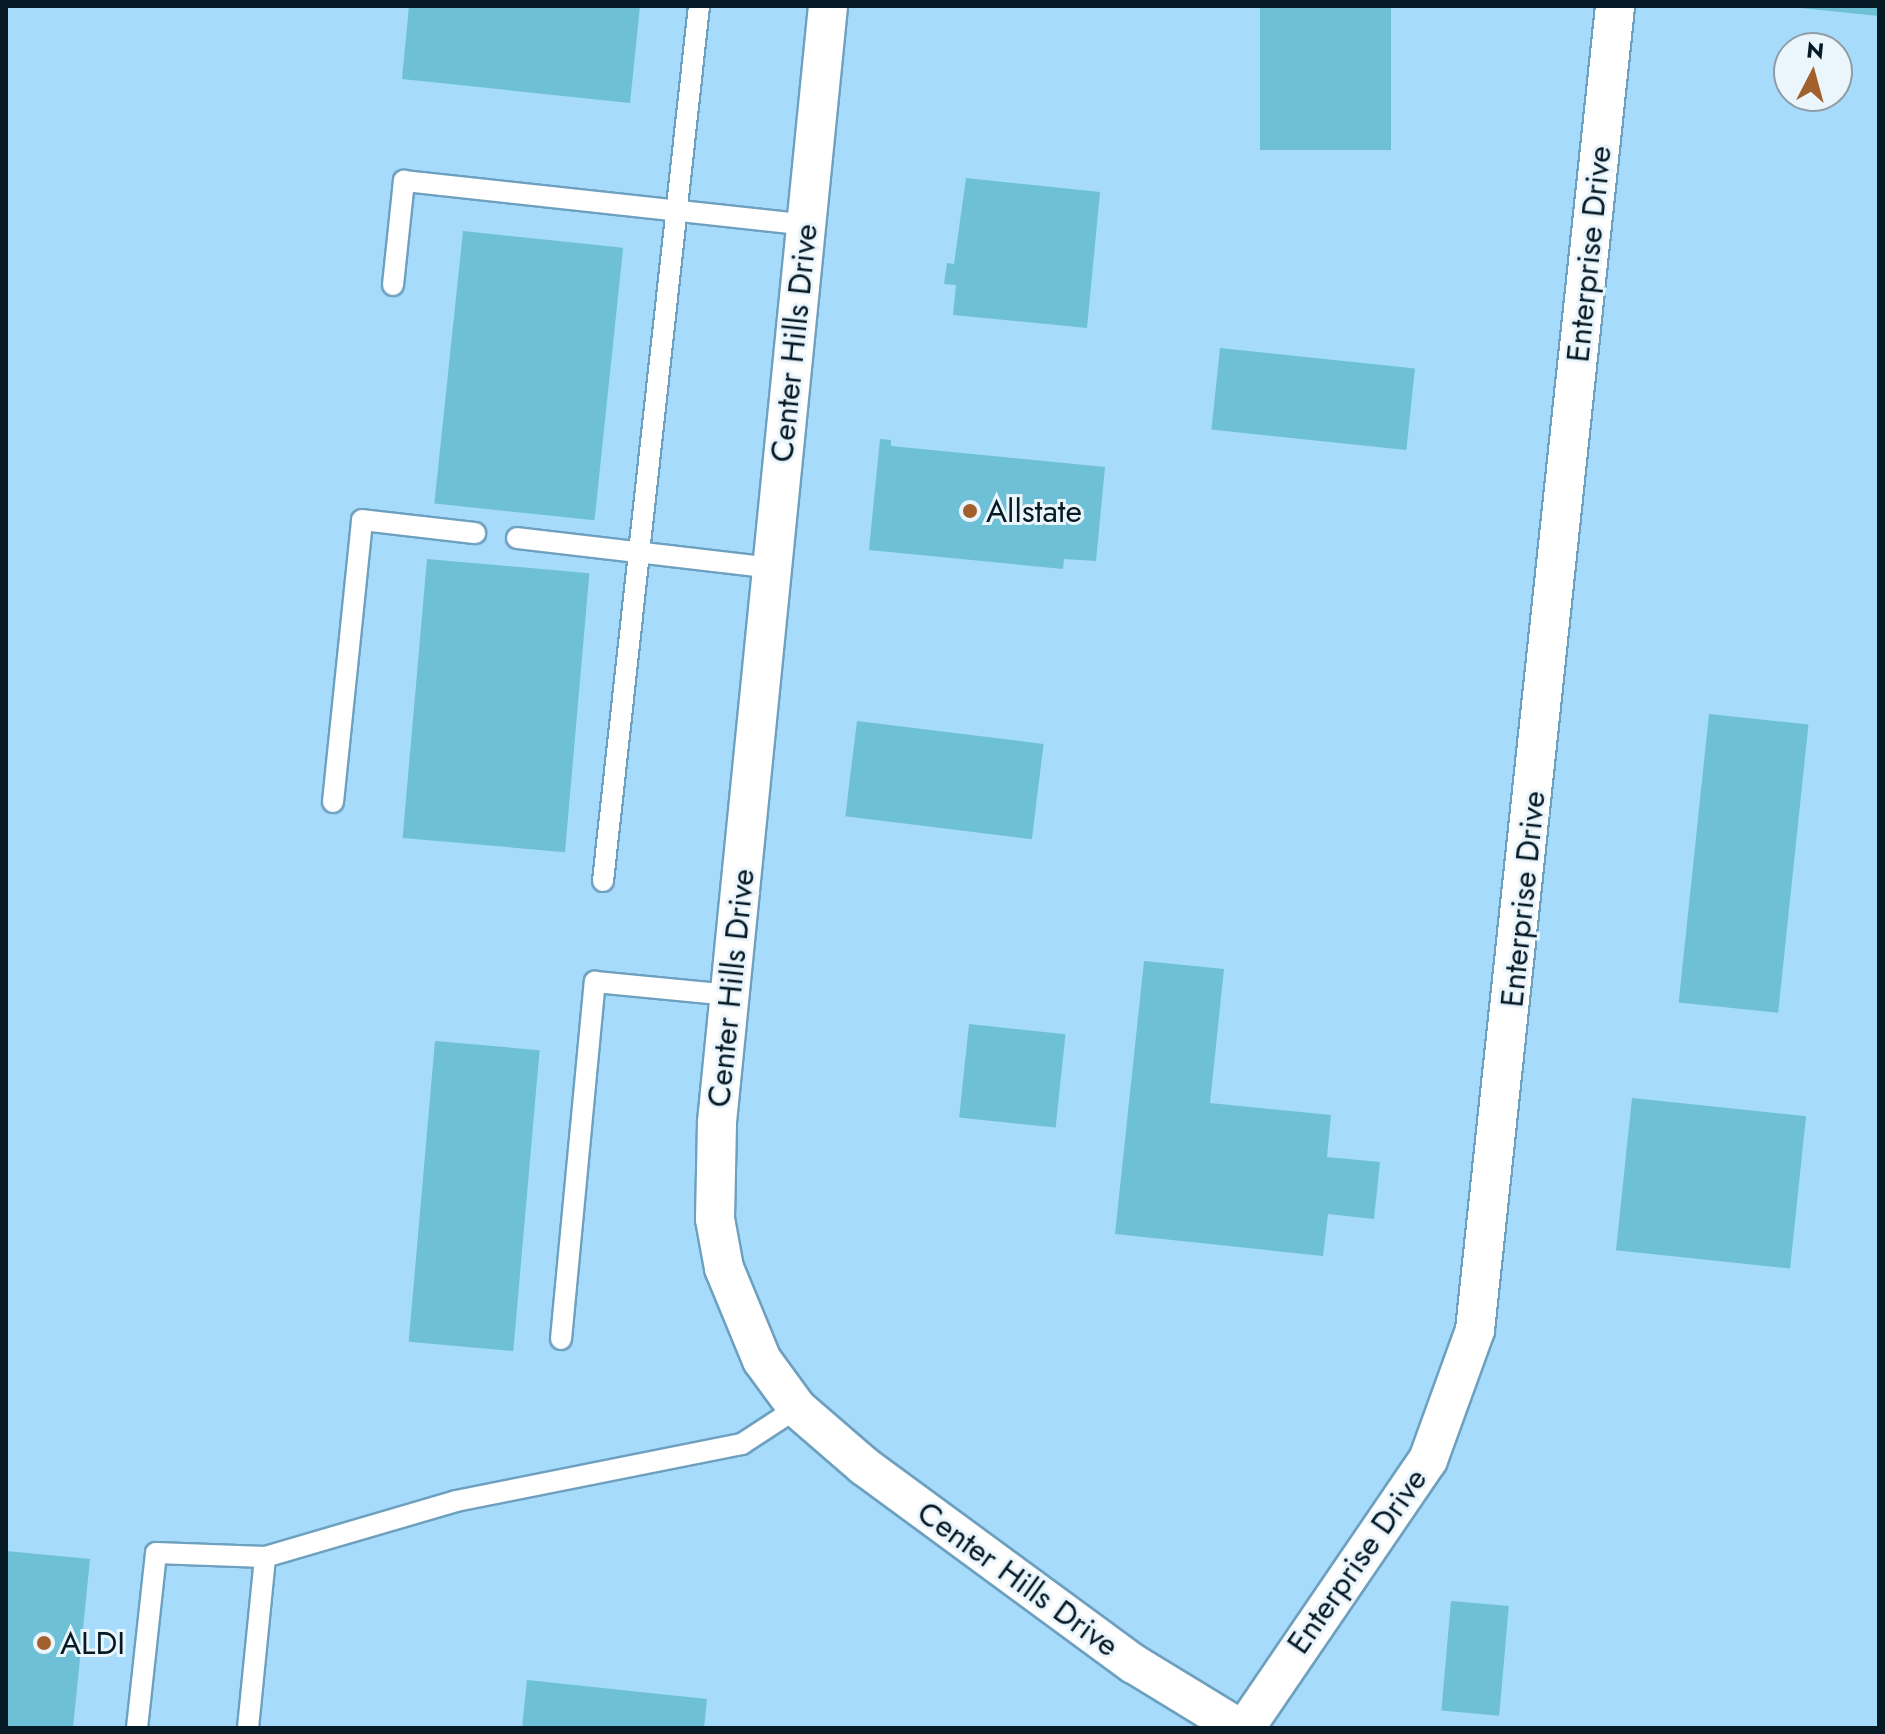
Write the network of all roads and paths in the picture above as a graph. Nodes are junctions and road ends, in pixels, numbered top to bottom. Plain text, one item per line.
1 (699, 6) edge
2 (828, 6) edge
3 (1615, 6) edge
4 (680, 209) junction
5 (806, 225) junction
6 (393, 285) dead end
7 (475, 533) dead end
8 (517, 538) dead end
9 (640, 553) junction
10 (772, 568) junction
11 (333, 802) dead end
12 (603, 881) dead end
13 (730, 995) junction
14 (561, 1339) dead end
15 (797, 1408) junction
16 (265, 1557) junction
17 (137, 1728) edge
18 (248, 1728) edge
19 (1239, 1728) edge
20 (1245, 1728) edge

1 - 4 lane
2 - 5 street, Center Hills Drive
3 - 20 street, Enterprise Drive
4 - 5 lane
4 - 6 lane
4 - 9 lane
5 - 10 street, Center Hills Drive
7 - 11 lane
8 - 9 lane
9 - 10 lane
9 - 12 lane
10 - 13 street, Center Hills Drive
13 - 14 lane
13 - 15 street, Center Hills Drive
15 - 16 lane
15 - 19 street, Center Hills Drive
16 - 17 lane
16 - 18 lane

